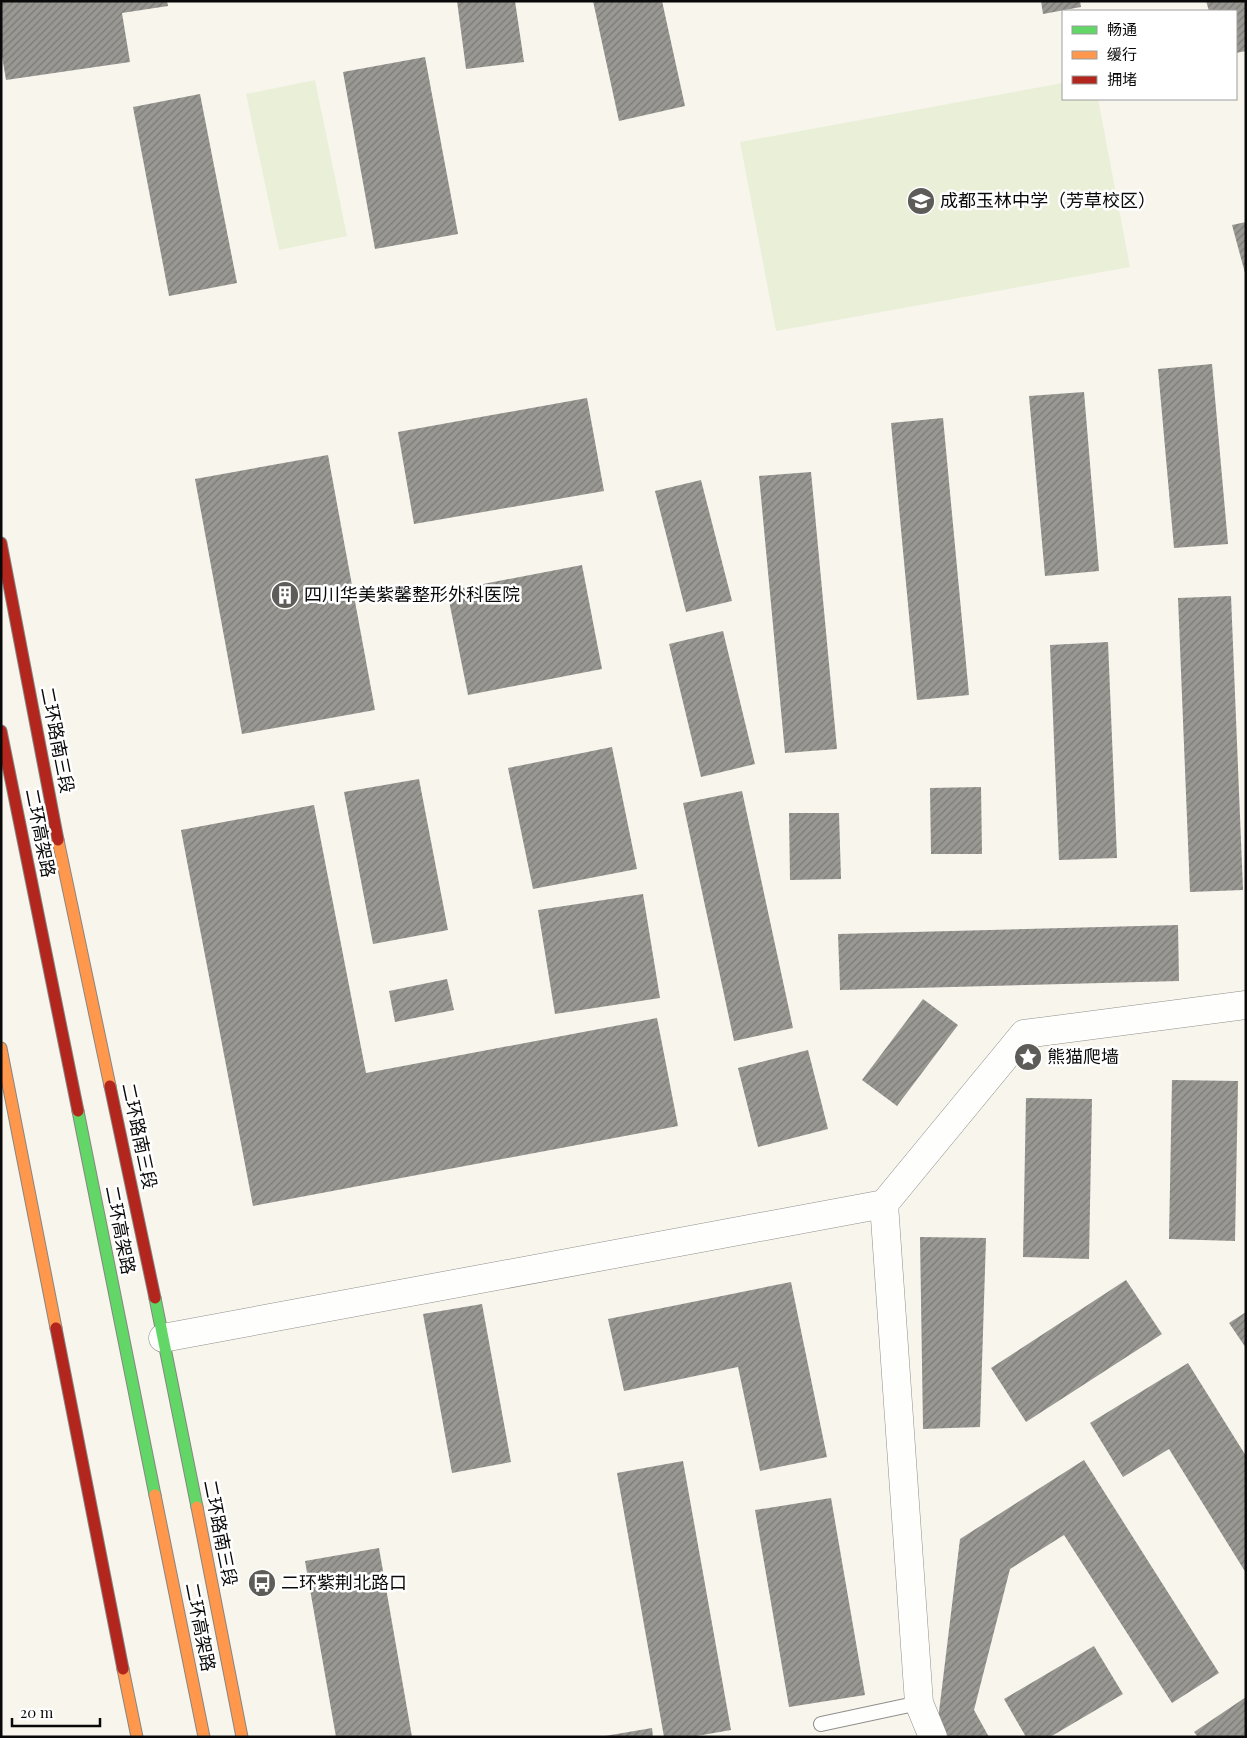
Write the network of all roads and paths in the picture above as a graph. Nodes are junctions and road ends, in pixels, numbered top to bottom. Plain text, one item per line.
1 (1, 543) edge
2 (1, 731) edge
3 (1246, 1005) edge
4 (1, 1048) edge
5 (1, 1061) edge
6 (884, 1204) junction
7 (163, 1338) junction
8 (920, 1703) junction
9 (821, 1724) dead end
10 (127, 1737) edge
11 (138, 1737) edge
12 (204, 1737) edge
13 (242, 1737) edge
14 (934, 1737) edge

1 - 7 main road, 二环路南三段
2 - 12 main road, 二环高架路
3 - 6 street
4 - 11 main road
5 - 10 main road
6 - 7 street
6 - 8 street
7 - 13 main road, 二环路南三段
8 - 9 lane
8 - 14 street

